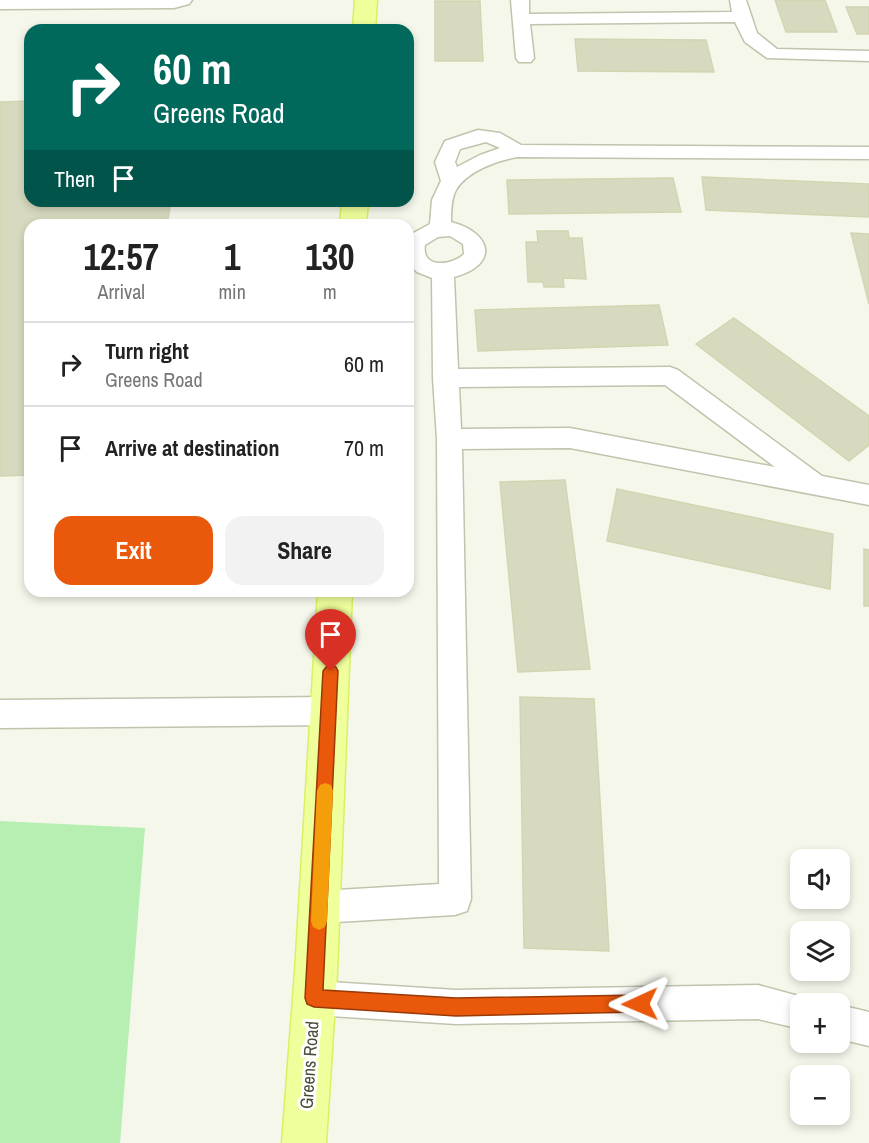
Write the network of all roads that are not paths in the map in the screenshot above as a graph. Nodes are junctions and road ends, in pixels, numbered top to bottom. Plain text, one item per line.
1 (183, 0) edge
2 (366, 0) edge
3 (519, 0) edge
4 (0, 4) edge
5 (740, 9) edge
6 (521, 19) junction
7 (364, 24) edge
8 (869, 56) edge
9 (525, 58) dead end
10 (517, 151) junction
11 (869, 153) edge
12 (429, 160) dead end
13 (448, 185) junction
14 (441, 229) junction
15 (414, 245) edge
16 (414, 257) edge
17 (443, 272) junction
18 (445, 378) junction
19 (449, 439) junction
20 (817, 485) junction
21 (869, 495) edge
22 (334, 597) edge
23 (329, 711) junction
24 (0, 714) edge
25 (320, 907) junction
26 (314, 998) junction
27 (790, 1009) edge
28 (850, 1024) edge
29 (869, 1029) edge
30 (304, 1143) edge

1 - 4 lane
2 - 7 main road
3 - 6 lane
5 - 6 lane
5 - 8 lane
6 - 9 lane
10 - 11 lane
10 - 13 lane
10 - 13 lane
12 - 13 lane
13 - 14 lane
14 - 15 lane
14 - 17 lane
16 - 17 lane
17 - 18 lane
18 - 19 lane
18 - 20 lane
19 - 20 lane
19 - 25 lane
20 - 21 lane
22 - 23 main road, Greens Road
23 - 24 lane
23 - 25 main road, Greens Road
25 - 26 main road, Greens Road
26 - 27 lane
26 - 30 main road, Greens Road
28 - 29 lane

